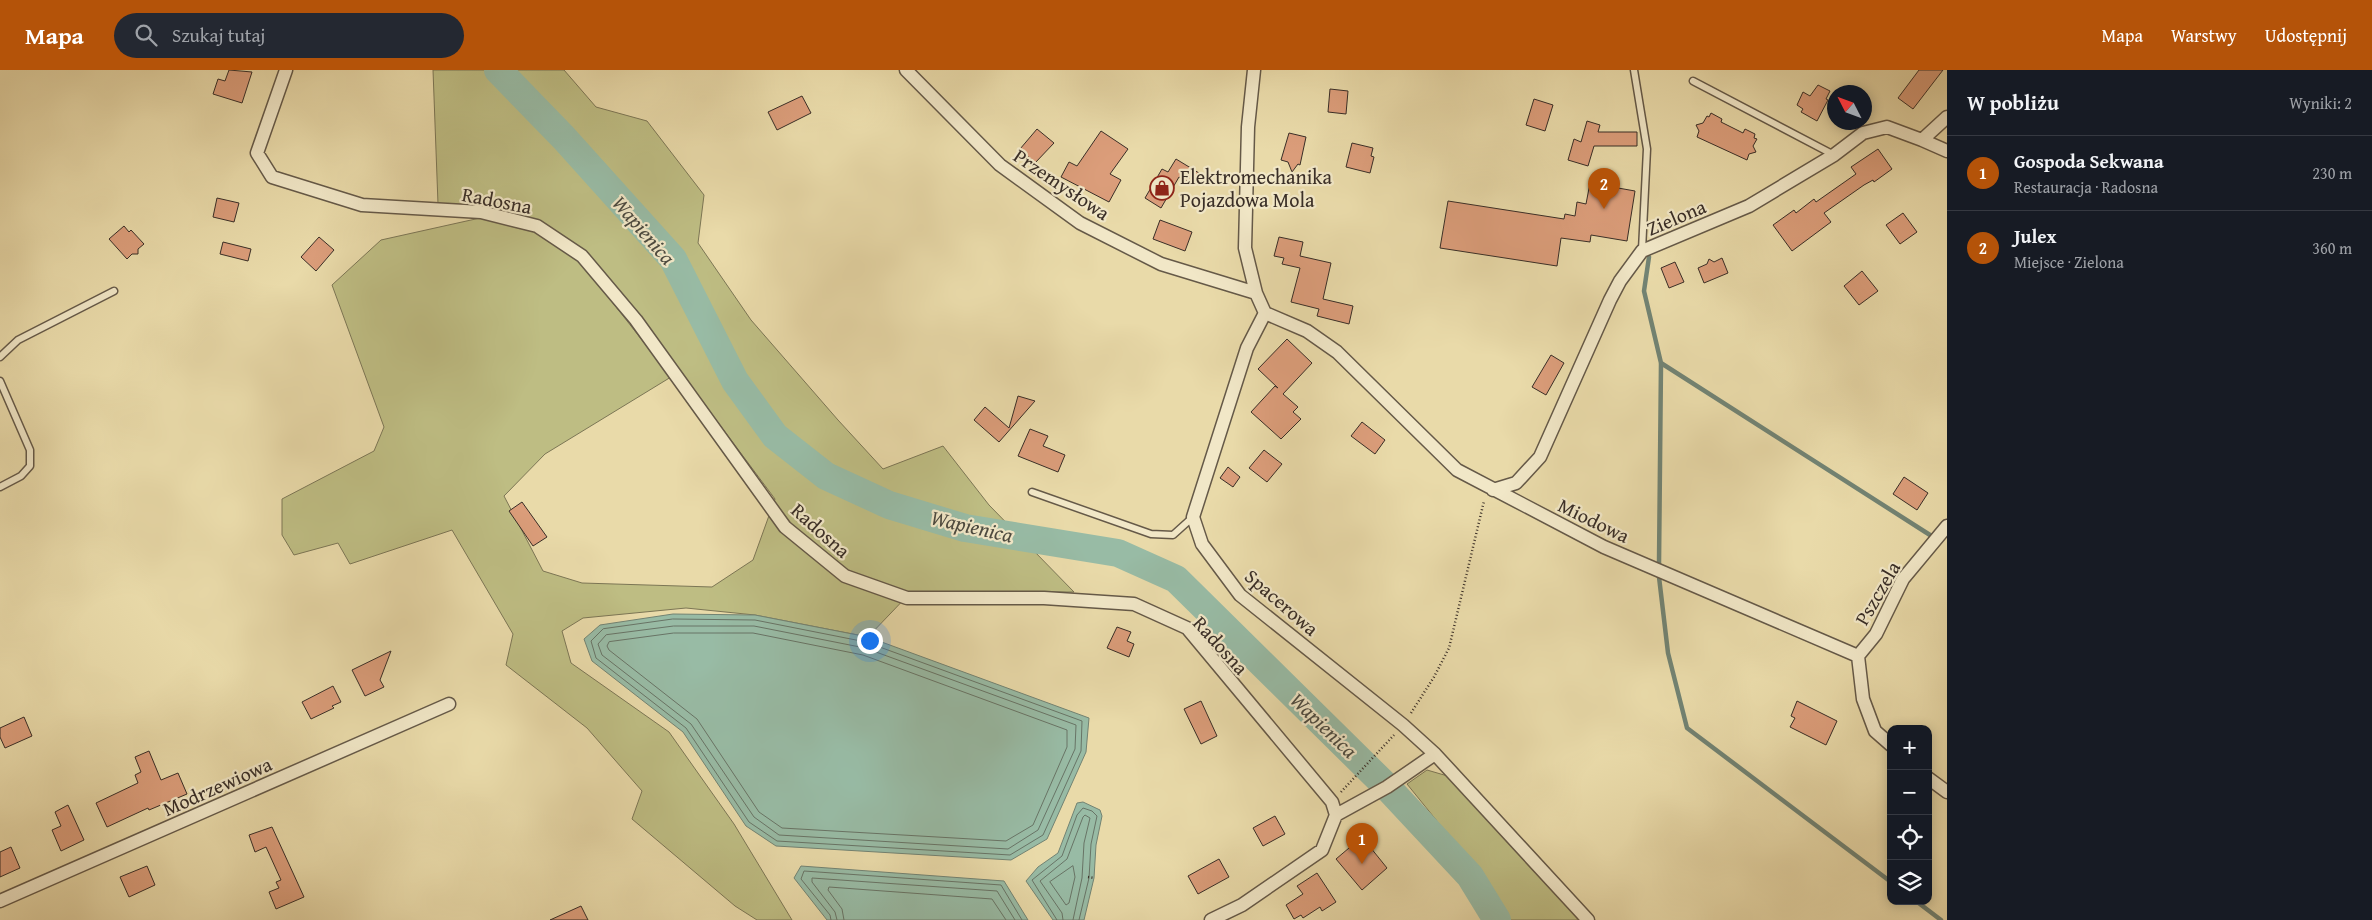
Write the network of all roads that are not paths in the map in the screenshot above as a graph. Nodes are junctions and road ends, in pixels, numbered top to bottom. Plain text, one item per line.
1 (286, 70) edge
2 (906, 70) edge
3 (1254, 70) edge
4 (1634, 70) edge
5 (1693, 81) dead end
6 (1947, 117) edge
7 (1922, 140) junction
8 (1947, 151) edge
9 (1834, 155) junction
10 (1642, 252) junction
11 (114, 291) dead end
12 (1256, 293) junction
13 (1265, 313) junction
14 (0, 357) edge
15 (0, 381) edge
16 (0, 487) edge
17 (1492, 489) junction
18 (1032, 492) dead end
19 (1193, 517) junction
20 (1947, 526) edge
21 (1858, 656) junction
22 (448, 704) dead end
23 (1887, 742) edge
24 (1435, 754) junction
25 (1932, 781) edge
26 (1947, 792) edge
27 (1336, 815) junction
28 (0, 901) edge
29 (1211, 920) edge
30 (1588, 920) edge

1 - 27 street, Radosna
2 - 12 street, Przemysłowa
3 - 12 street
4 - 10 lane
5 - 9 lane
6 - 7 street
7 - 8 street, Zielona
7 - 9 street, Zielona
9 - 10 street, Zielona
10 - 17 street, Zielona
11 - 14 lane
12 - 13 street
13 - 17 street, Miodowa
13 - 19 street
15 - 16 lane
17 - 21 street, Miodowa
18 - 19 lane
19 - 24 street, Spacerowa
20 - 21 street, Pszczela
21 - 23 street
22 - 28 street, Modrzewiowa
24 - 27 street
24 - 30 street, Spacerowa
25 - 26 street
27 - 29 street

